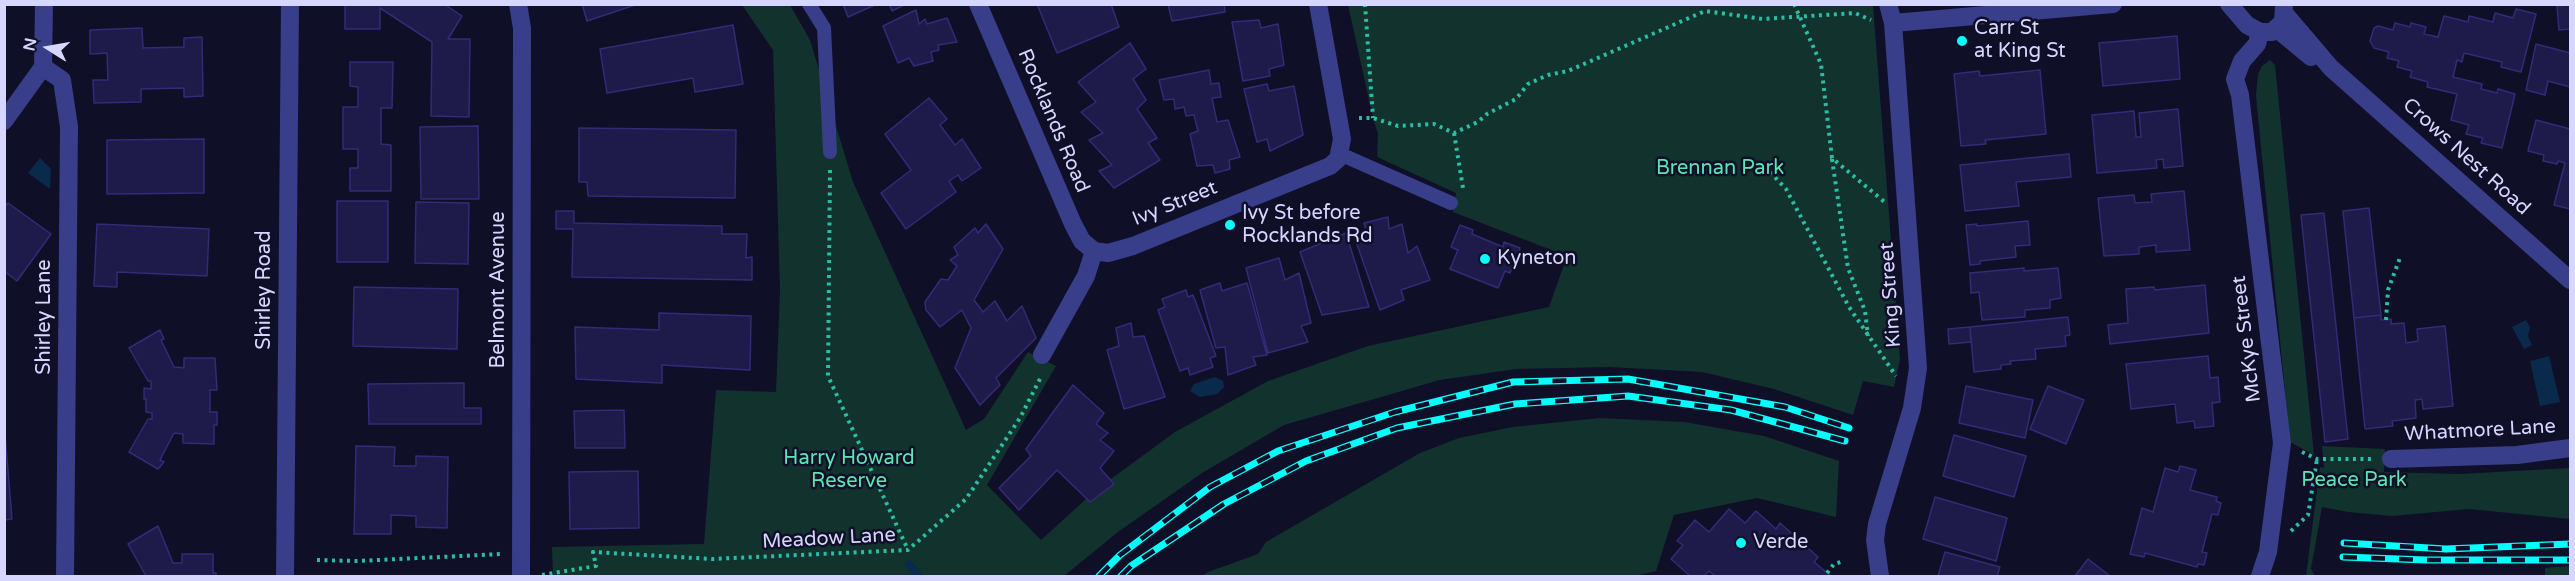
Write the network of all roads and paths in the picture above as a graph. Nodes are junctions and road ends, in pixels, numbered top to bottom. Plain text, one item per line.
1 (44, 4) edge
2 (290, 4) edge
3 (518, 4) edge
4 (809, 4) edge
5 (978, 4) edge
6 (1318, 4) edge
7 (1365, 4) edge
8 (1794, 4) edge
9 (1888, 4) edge
10 (2113, 4) edge
11 (2229, 4) edge
12 (1855, 13) dead end
13 (1800, 17) junction
14 (2279, 17) edge
15 (1893, 23) junction
16 (43, 68) junction
17 (1372, 118) dead end
18 (4, 121) edge
19 (1385, 122) dead end
20 (1454, 133) junction
21 (830, 152) joint
22 (1340, 154) junction
23 (1832, 158) junction
24 (1770, 172) dead end
25 (1464, 198) dead end
26 (1451, 203) dead end
27 (1908, 221) junction
28 (1094, 251) junction
29 (2401, 255) dead end
30 (2571, 280) edge
31 (2386, 320) dead end
32 (1868, 337) junction
33 (1044, 362) joint
34 (1900, 381) dead end
35 (2571, 448) edge
36 (2391, 459) joint
37 (908, 550) junction
38 (2268, 552) junction
39 (520, 553) junction
40 (317, 560) dead end
41 (1841, 562) dead end
42 (1827, 573) dead end
43 (540, 575) dead end
44 (65, 576) edge
45 (285, 576) edge
46 (521, 576) edge
47 (1880, 576) edge
48 (2260, 576) edge

1 - 16 street
2 - 45 street, Shirley Road
3 - 39 street, Belmont Avenue
4 - 21 lane
5 - 28 street, Rocklands Road
6 - 22 street
7 - 17 path
8 - 13 path
9 - 15 street, King Street
10 - 15 street
11 - 14 street, Crows Nest Road
12 - 13 path
13 - 20 path
13 - 23 path
14 - 30 street, Crows Nest Road
14 - 38 street, McKye Street
15 - 27 street, King Street
16 - 18 street
16 - 44 street, Shirley Lane
19 - 20 path
20 - 25 path
21 - 37 path
22 - 26 lane
22 - 28 street, Ivy Street
23 - 27 path
23 - 32 path
24 - 32 path
27 - 47 street, King Street
28 - 33 street
29 - 31 path
32 - 34 path
33 - 37 path, Meadow Lane
35 - 36 street, Whatmore Lane
36 - 38 path
37 - 43 path, Meadow Lane
38 - 48 street, McKye Street
39 - 40 path
39 - 46 street, Belmont Avenue
41 - 42 path

